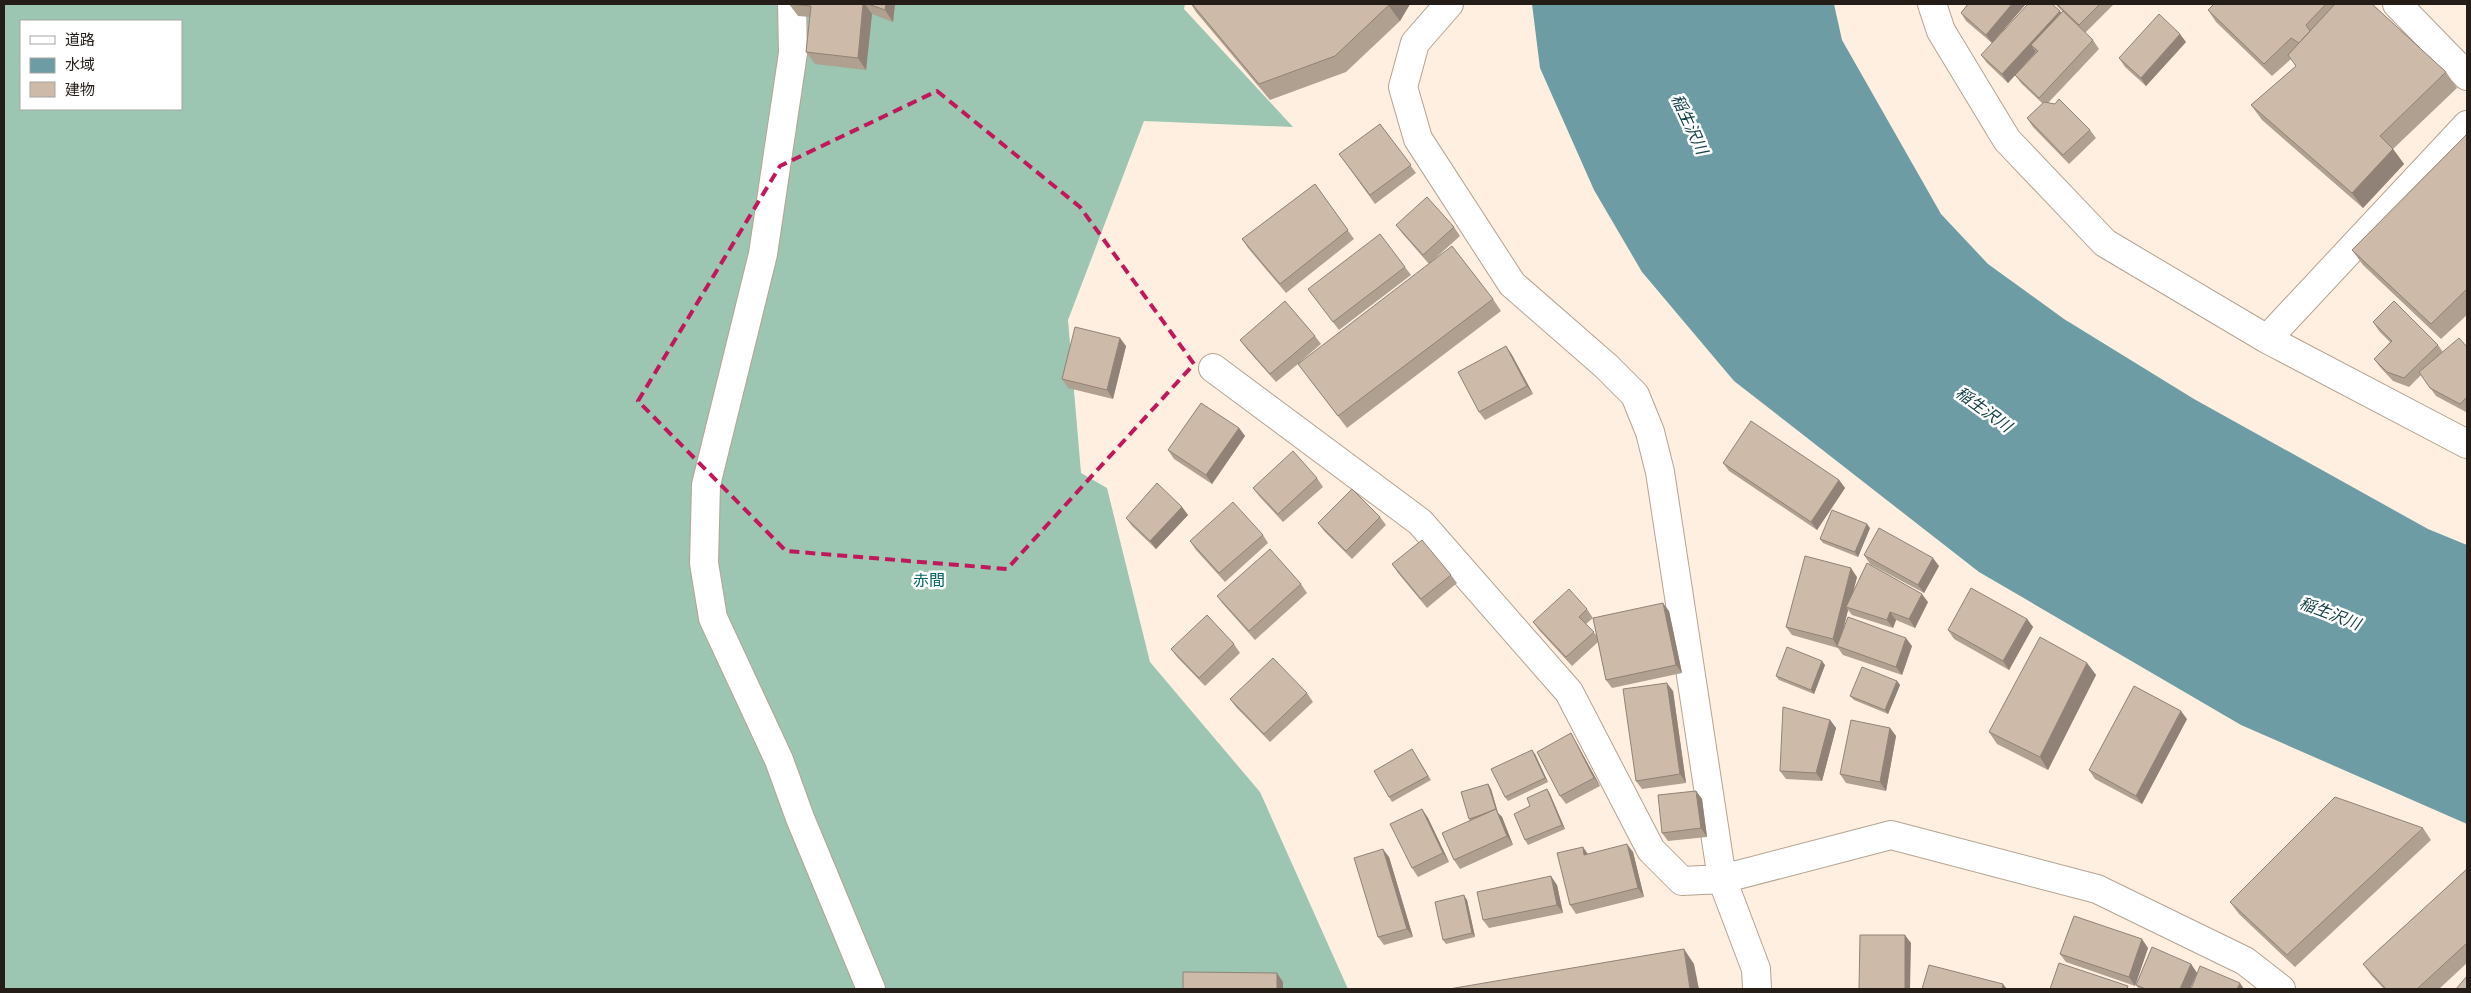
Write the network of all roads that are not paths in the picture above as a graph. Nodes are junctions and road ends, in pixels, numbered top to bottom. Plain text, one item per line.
1 (792, 4) edge
2 (1449, 4) edge
3 (1932, 4) edge
4 (2397, 4) edge
5 (2467, 76) edge
6 (2467, 125) edge
7 (2268, 340) junction
8 (1214, 368) dead end
9 (2467, 444) edge
10 (1722, 879) junction
11 (871, 989) edge
12 (1757, 989) edge
13 (2281, 989) edge

1 - 11 street
2 - 10 street
3 - 7 street
4 - 5 street
6 - 7 street
7 - 9 street
8 - 10 street
10 - 12 street
10 - 13 street

